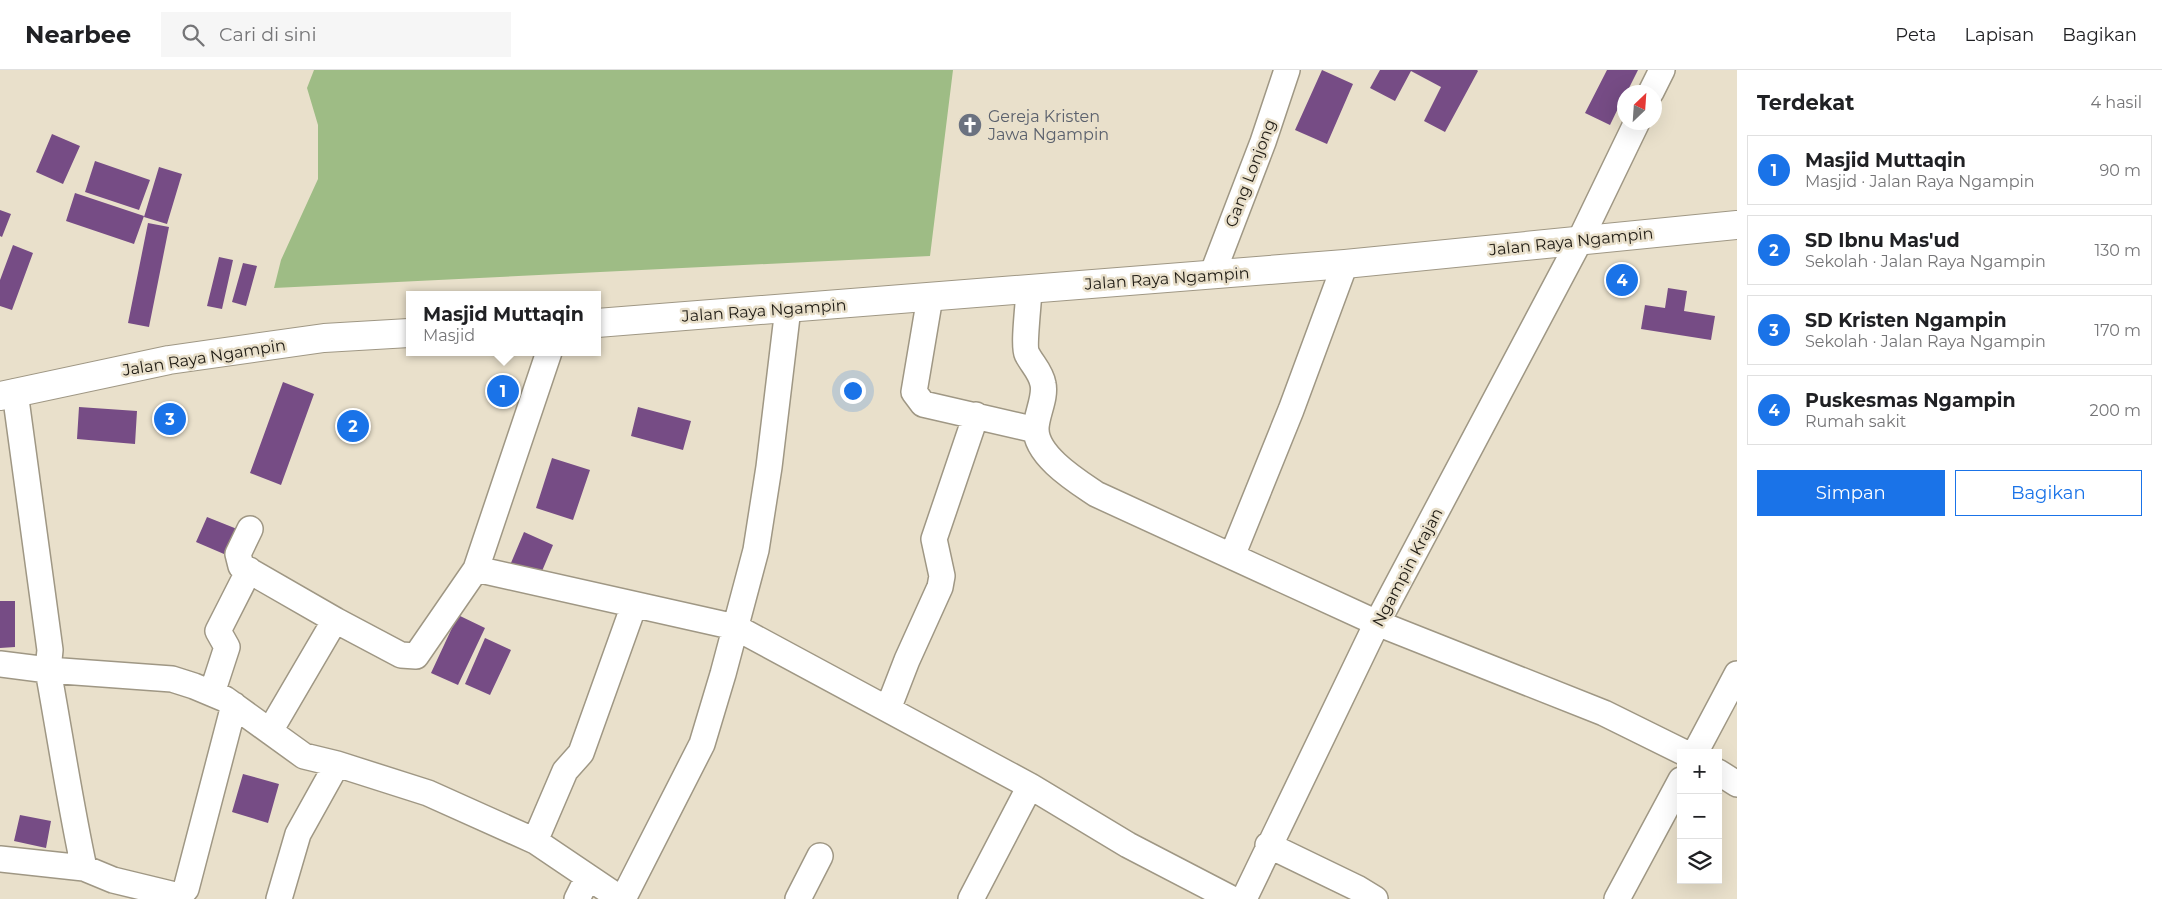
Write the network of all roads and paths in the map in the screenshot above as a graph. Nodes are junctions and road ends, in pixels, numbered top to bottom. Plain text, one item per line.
1 (1287, 70) edge
2 (1662, 70) edge
3 (1654, 85) edge
4 (1633, 130) edge
5 (1737, 225) edge
6 (1580, 240) junction
7 (1345, 264) junction
8 (1212, 275) junction
9 (1030, 289) junction
10 (930, 297) junction
11 (788, 308) junction
12 (601, 323) edge
13 (406, 334) edge
14 (548, 356) edge
15 (8, 394) edge
16 (976, 415) junction
17 (1036, 430) junction
18 (250, 529) dead end
19 (1232, 556) junction
20 (476, 569) junction
21 (249, 570) junction
22 (634, 605) junction
23 (335, 620) junction
24 (1377, 623) junction
25 (735, 627) junction
26 (0, 664) edge
27 (48, 670) junction
28 (1737, 674) edge
29 (212, 693) junction
30 (234, 706) junction
31 (888, 709) junction
32 (270, 731) junction
33 (1677, 749) edge
34 (1697, 749) edge
35 (337, 764) junction
36 (1722, 775) edge
37 (1737, 784) edge
38 (1030, 786) junction
39 (1677, 787) edge
40 (535, 841) junction
41 (1268, 845) junction
42 (820, 856) dead end
43 (0, 859) edge
44 (84, 868) junction
45 (588, 877) junction
46 (117, 889) edge
47 (279, 899) edge
48 (577, 899) edge
49 (622, 899) edge
50 (798, 899) edge
51 (971, 899) edge
52 (1232, 899) edge
53 (1244, 899) edge
54 (1375, 899) edge
55 (1617, 899) edge

1 - 8 street, Gang Lonjong
2 - 3 street
4 - 6 street, Ngampin Krajan
5 - 6 main road, Jalan Raya Ngampin
6 - 7 main road, Jalan Raya Ngampin
6 - 24 street, Ngampin Krajan
7 - 8 main road, Jalan Raya Ngampin
7 - 19 street
8 - 9 main road, Jalan Raya Ngampin
9 - 10 main road, Jalan Raya Ngampin
9 - 17 street
10 - 11 main road, Jalan Raya Ngampin
10 - 16 street
11 - 12 main road, Jalan Raya Ngampin
11 - 25 street
13 - 15 main road, Jalan Raya Ngampin
14 - 20 street
15 - 27 street
16 - 17 street
16 - 31 street
17 - 19 street
18 - 21 street
19 - 24 street
20 - 22 street
20 - 23 street
21 - 23 street
21 - 29 street
22 - 25 street
22 - 40 street
23 - 32 street
24 - 33 street
24 - 41 street, Ngampin Krajan
25 - 31 street
25 - 49 street
26 - 27 street
27 - 29 street
27 - 44 street
28 - 34 street
29 - 30 street
30 - 32 street
30 - 46 street
31 - 38 street
32 - 35 street
35 - 40 street
35 - 47 street
36 - 37 street
38 - 51 street
38 - 52 street
39 - 55 street
40 - 45 street
41 - 53 street, Ngampin Krajan
41 - 54 street
42 - 50 street
43 - 44 street
44 - 46 street
45 - 48 street
45 - 49 street

